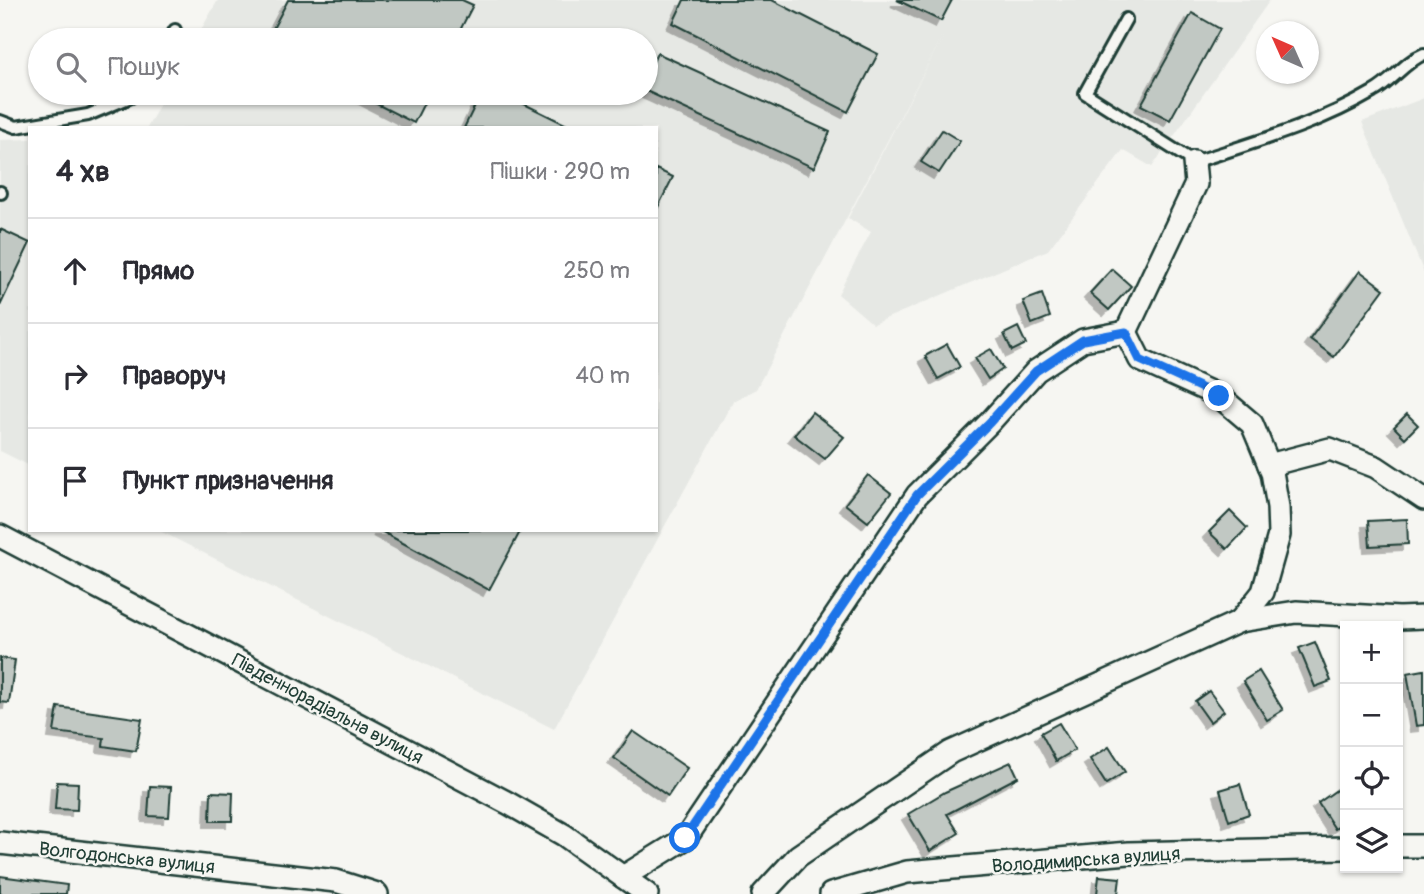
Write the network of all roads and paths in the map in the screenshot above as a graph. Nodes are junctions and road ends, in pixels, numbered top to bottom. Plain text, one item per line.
1 (1126, 19) dead end
2 (1424, 54) edge
3 (112, 105) edge
4 (0, 121) edge
5 (1194, 162) junction
6 (1126, 332) junction
7 (1269, 465) junction
8 (1424, 499) edge
9 (0, 536) edge
10 (1424, 617) edge
11 (1240, 621) junction
12 (0, 843) edge
13 (1424, 845) edge
14 (1403, 846) edge
15 (1340, 848) edge
16 (623, 877) junction
17 (377, 894) edge
18 (647, 894) edge
19 (764, 894) edge
20 (831, 894) edge

1 - 5 lane
2 - 5 lane
3 - 4 lane
5 - 6 street
6 - 7 street
6 - 16 street
7 - 8 street
7 - 11 street
9 - 16 street, Південнорадіальна вулиця
10 - 11 street
11 - 19 street
12 - 17 street, Волгодонська вулиця
13 - 14 street
15 - 20 street, Володимирська вулиця
16 - 18 street, Південнорадіальна вулиця

